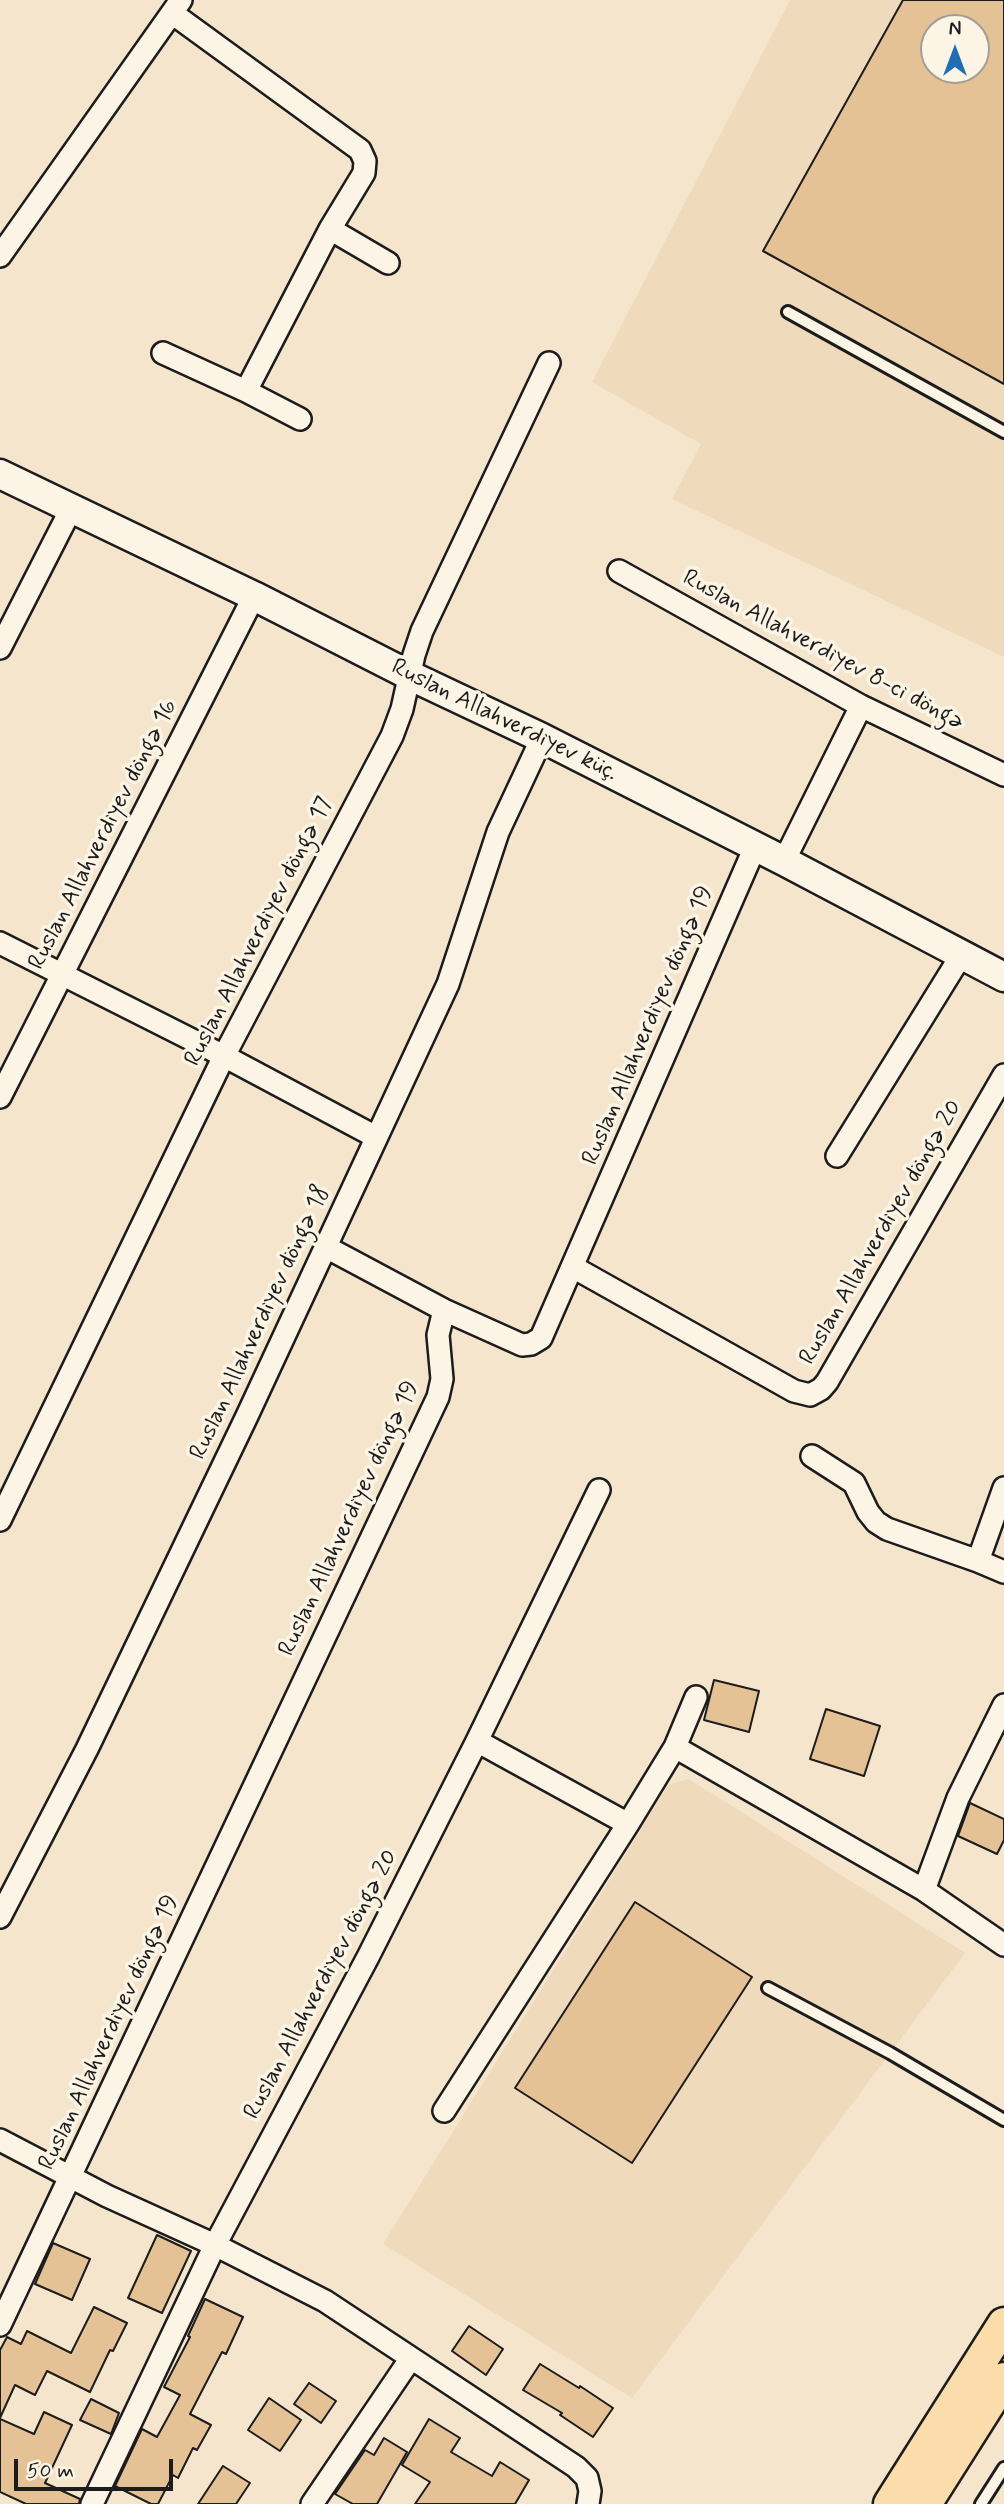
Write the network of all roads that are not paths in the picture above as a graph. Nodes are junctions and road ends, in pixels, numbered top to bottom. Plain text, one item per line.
1 (176, 6) edge
2 (331, 229) junction
3 (0, 256) edge
4 (387, 263) dead end
5 (788, 312) dead end
6 (163, 353) dead end
7 (549, 363) dead end
8 (246, 391) junction
9 (300, 419) dead end
10 (1004, 432) edge
11 (0, 474) edge
12 (71, 509) junction
13 (619, 571) dead end
14 (254, 596) junction
15 (0, 648) edge
16 (411, 676) junction
17 (862, 706) junction
18 (541, 738) junction
19 (1004, 775) edge
20 (755, 847) junction
21 (784, 861) junction
22 (0, 943) edge
23 (962, 954) junction
24 (62, 976) junction
25 (1004, 977) edge
26 (224, 1056) junction
27 (1004, 1075) edge
28 (0, 1097) edge
29 (376, 1137) junction
30 (837, 1156) dead end
31 (326, 1247) junction
32 (573, 1267) junction
33 (444, 1310) junction
34 (812, 1456) dead end
35 (1004, 1488) edge
36 (598, 1490) dead end
37 (0, 1520) edge
38 (978, 1561) junction
39 (1004, 1572) edge
40 (696, 1697) dead end
41 (1004, 1705) edge
42 (478, 1741) junction
43 (675, 1747) junction
44 (628, 1824) junction
45 (924, 1890) junction
46 (0, 1917) edge
47 (1004, 1945) edge
48 (768, 1988) dead end
49 (444, 2111) dead end
50 (1004, 2120) edge
51 (0, 2140) edge
52 (71, 2178) junction
53 (215, 2245) junction
54 (1004, 2324) edge
55 (0, 2325) edge
56 (411, 2358) junction
57 (1004, 2379) edge
58 (1004, 2468) edge
59 (92, 2504) edge
60 (312, 2504) edge
61 (588, 2504) edge
62 (890, 2504) edge
63 (925, 2504) edge
64 (981, 2504) edge

1 - 2 street
1 - 3 street
2 - 4 street
2 - 8 street
5 - 10 lane
6 - 8 street
7 - 16 street, Ruslan Allahverdiyev döngə 17
8 - 9 street
11 - 12 street, Ruslan Allahverdiyev küç.
12 - 14 street, Ruslan Allahverdiyev küç.
12 - 15 street
13 - 17 street, Ruslan Allahverdiyev 8-ci döngə
14 - 16 street, Ruslan Allahverdiyev küç.
14 - 24 street, Ruslan Allahverdiyev döngə 16
16 - 18 street, Ruslan Allahverdiyev küç.
16 - 26 street, Ruslan Allahverdiyev döngə 17
17 - 19 street, Ruslan Allahverdiyev 8-ci döngə
17 - 21 street
18 - 20 street, Ruslan Allahverdiyev küç.
18 - 29 street, Ruslan Allahverdiyev döngə 18
20 - 21 street, Ruslan Allahverdiyev küç.
20 - 32 street, Ruslan Allahverdiyev döngə 19
21 - 23 street, Ruslan Allahverdiyev küç.
22 - 24 street
23 - 25 street, Ruslan Allahverdiyev küç.
23 - 30 street
24 - 26 street
24 - 28 street, Ruslan Allahverdiyev döngə 16
26 - 29 street
26 - 37 street, Ruslan Allahverdiyev döngə 17
27 - 32 street, Ruslan Allahverdiyev döngə 20
29 - 31 street, Ruslan Allahverdiyev döngə 18
31 - 33 street
31 - 46 street, Ruslan Allahverdiyev döngə 18
32 - 33 street, Ruslan Allahverdiyev döngə 19
33 - 52 street, Ruslan Allahverdiyev döngə 19
34 - 38 street
35 - 38 street
36 - 42 street, Ruslan Allahverdiyev döngə 20
38 - 39 street
40 - 43 street
41 - 45 street
42 - 44 street
42 - 53 street, Ruslan Allahverdiyev döngə 20
43 - 44 street
43 - 45 street
44 - 49 street
45 - 47 street
48 - 50 lane
51 - 52 street
52 - 53 street
52 - 55 street, Ruslan Allahverdiyev döngə 19
53 - 56 street
53 - 59 street, Ruslan Allahverdiyev döngə 20
54 - 62 main road
56 - 60 street
56 - 61 street
57 - 63 main road
58 - 64 lane

